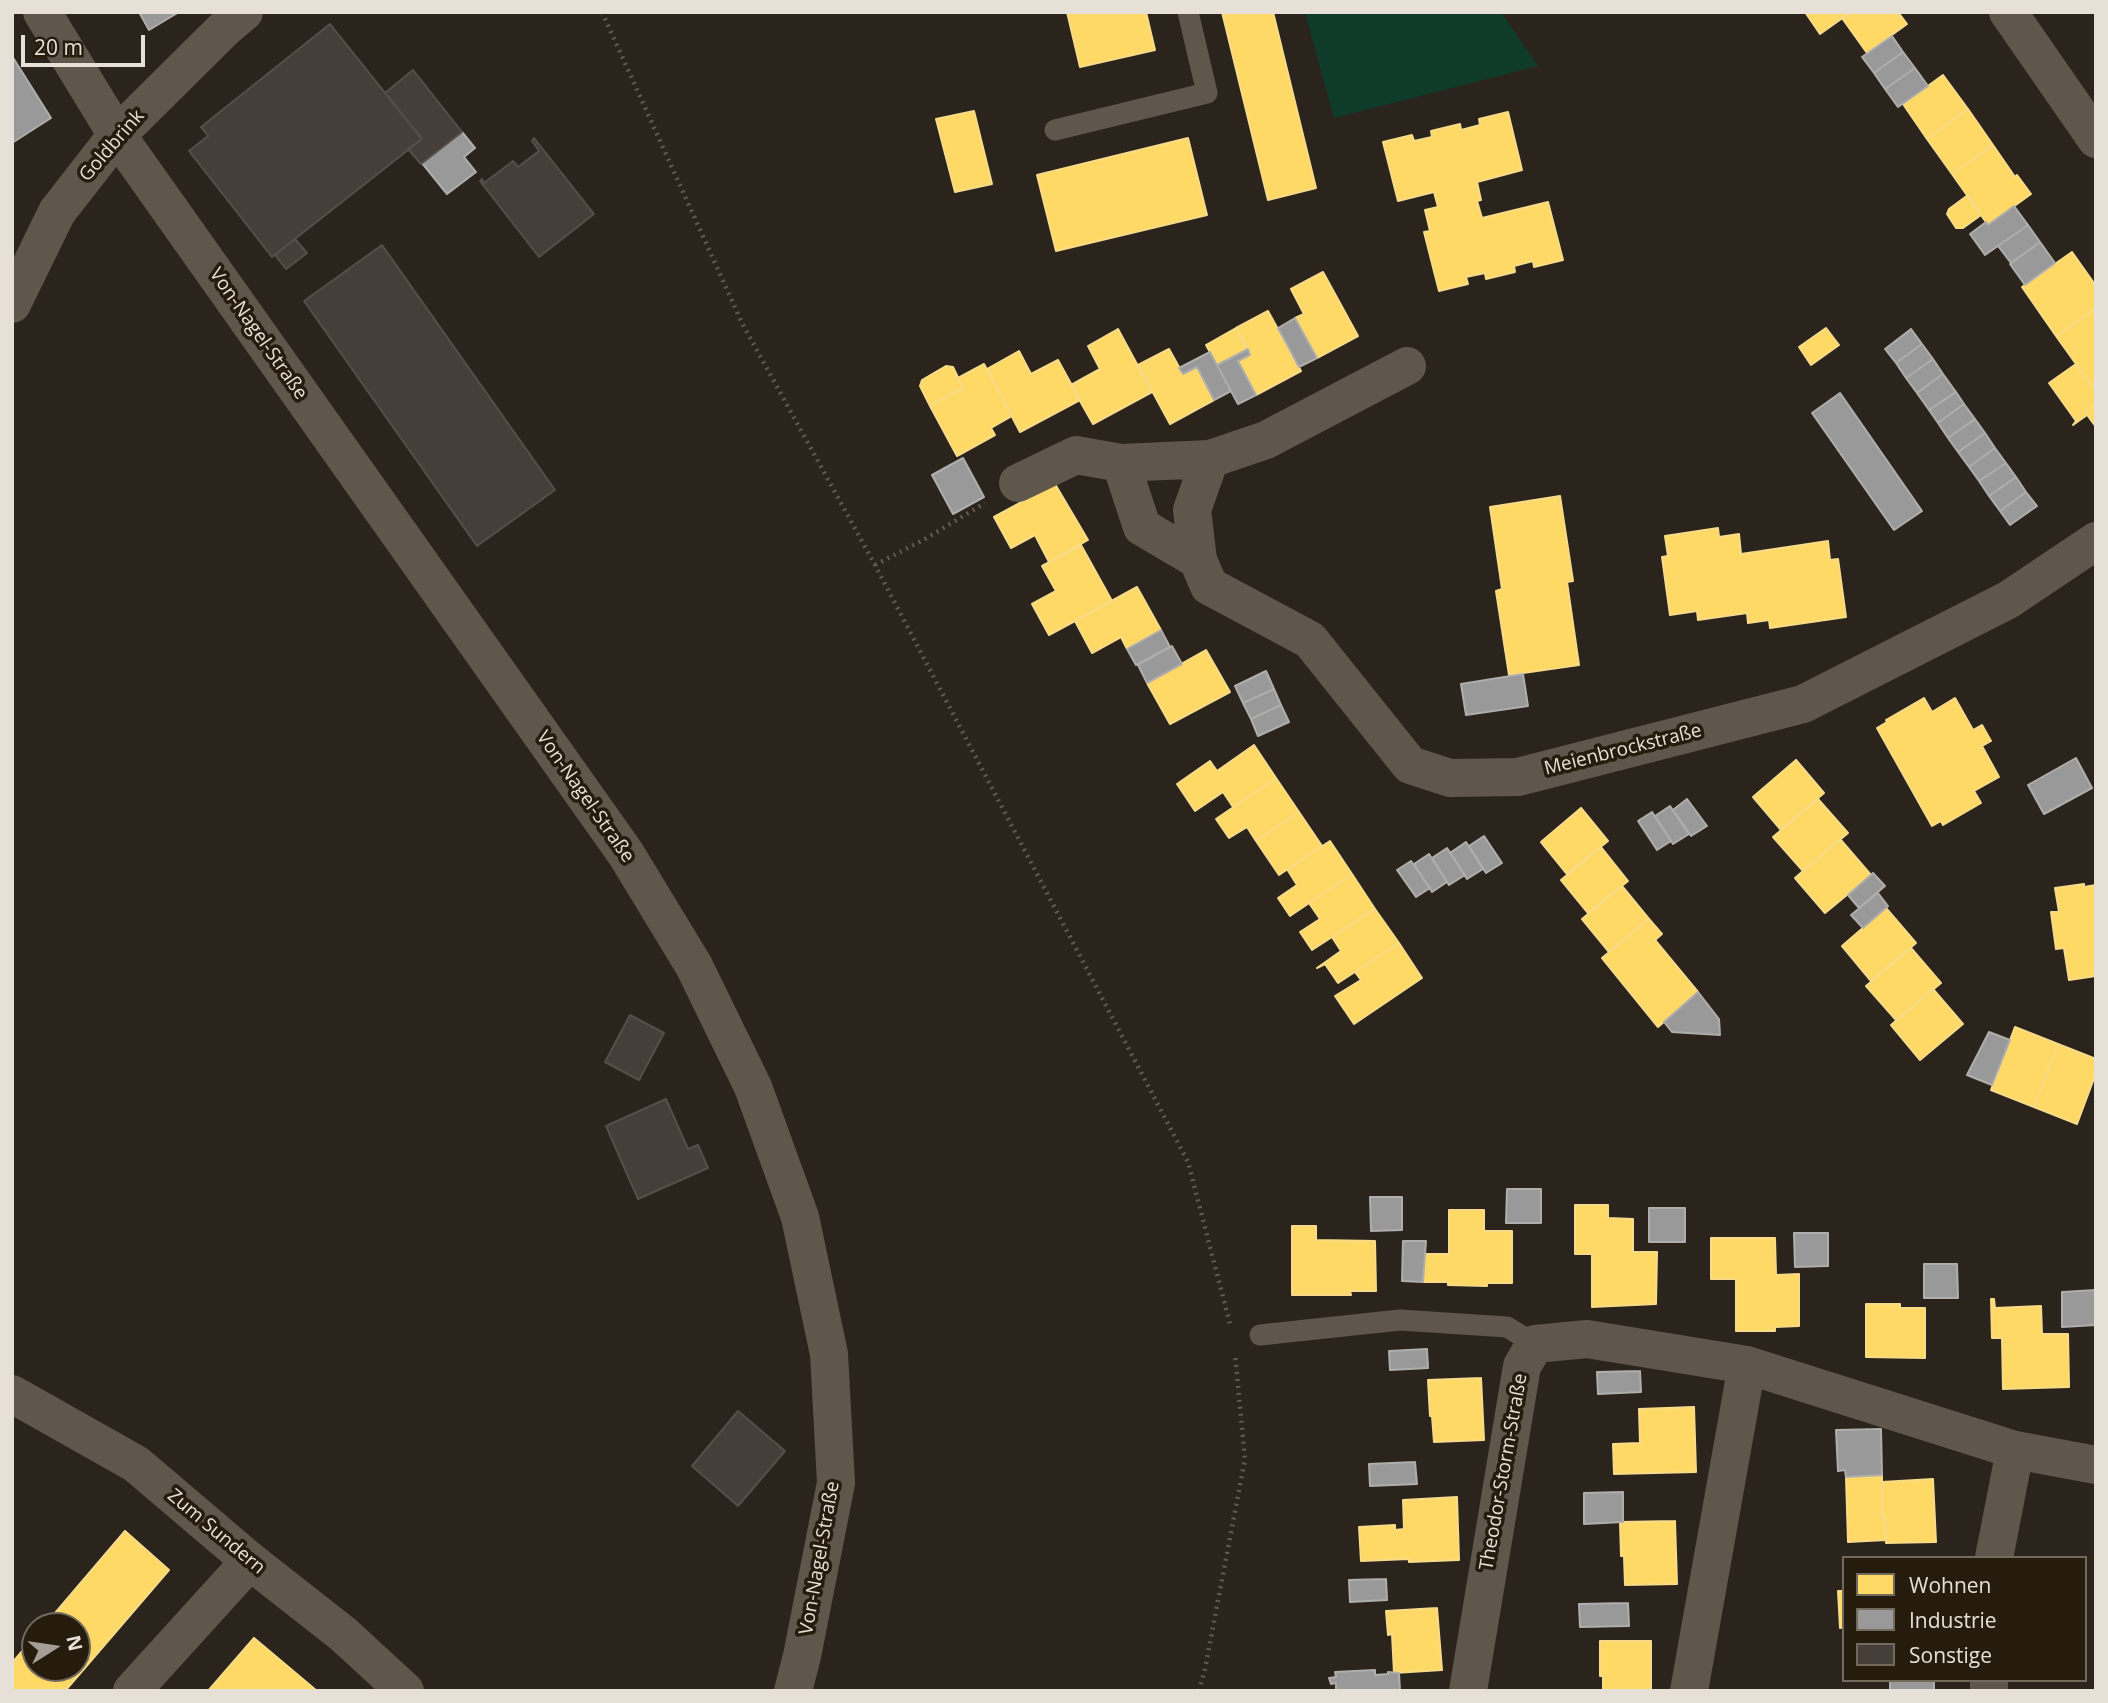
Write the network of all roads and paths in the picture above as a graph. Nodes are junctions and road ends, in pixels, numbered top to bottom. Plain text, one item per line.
1 (43, 12) edge
2 (244, 12) edge
3 (602, 12) edge
4 (1188, 12) edge
5 (2008, 12) edge
6 (1055, 130) dead end
7 (117, 135) junction
8 (2096, 139) edge
9 (12, 304) edge
10 (1407, 366) dead end
11 (1210, 459) junction
12 (1121, 463) junction
13 (1018, 482) joint
14 (2096, 541) edge
15 (1198, 559) junction
16 (874, 565) junction
17 (1260, 1335) dead end
18 (1233, 1337) dead end
19 (1535, 1344) junction
20 (1234, 1351) dead end
21 (1747, 1365) junction
22 (12, 1394) edge
23 (2015, 1450) junction
24 (2096, 1465) edge
25 (1994, 1556) edge
26 (250, 1561) junction
27 (132, 1691) edge
28 (405, 1691) edge
29 (793, 1691) edge
30 (1199, 1691) edge
31 (1468, 1691) edge
32 (1689, 1691) edge

1 - 7 street, Von-Nagel-Straße
2 - 7 street, Goldbrink
3 - 16 path
4 - 6 lane
5 - 8 street
7 - 9 street, Goldbrink
7 - 29 street, Von-Nagel-Straße
10 - 11 street
11 - 12 street
11 - 15 street, Meienbrockstraße
12 - 13 street
12 - 15 street
13 - 16 path
14 - 15 street, Meienbrockstraße
16 - 18 path
17 - 19 lane
19 - 21 street
19 - 31 street, Theodor-Storm-Straße
20 - 30 path
21 - 23 street
21 - 32 street
22 - 26 street, Zum Sundern
23 - 24 street
23 - 25 street
26 - 27 street
26 - 28 street, Zum Sundern

